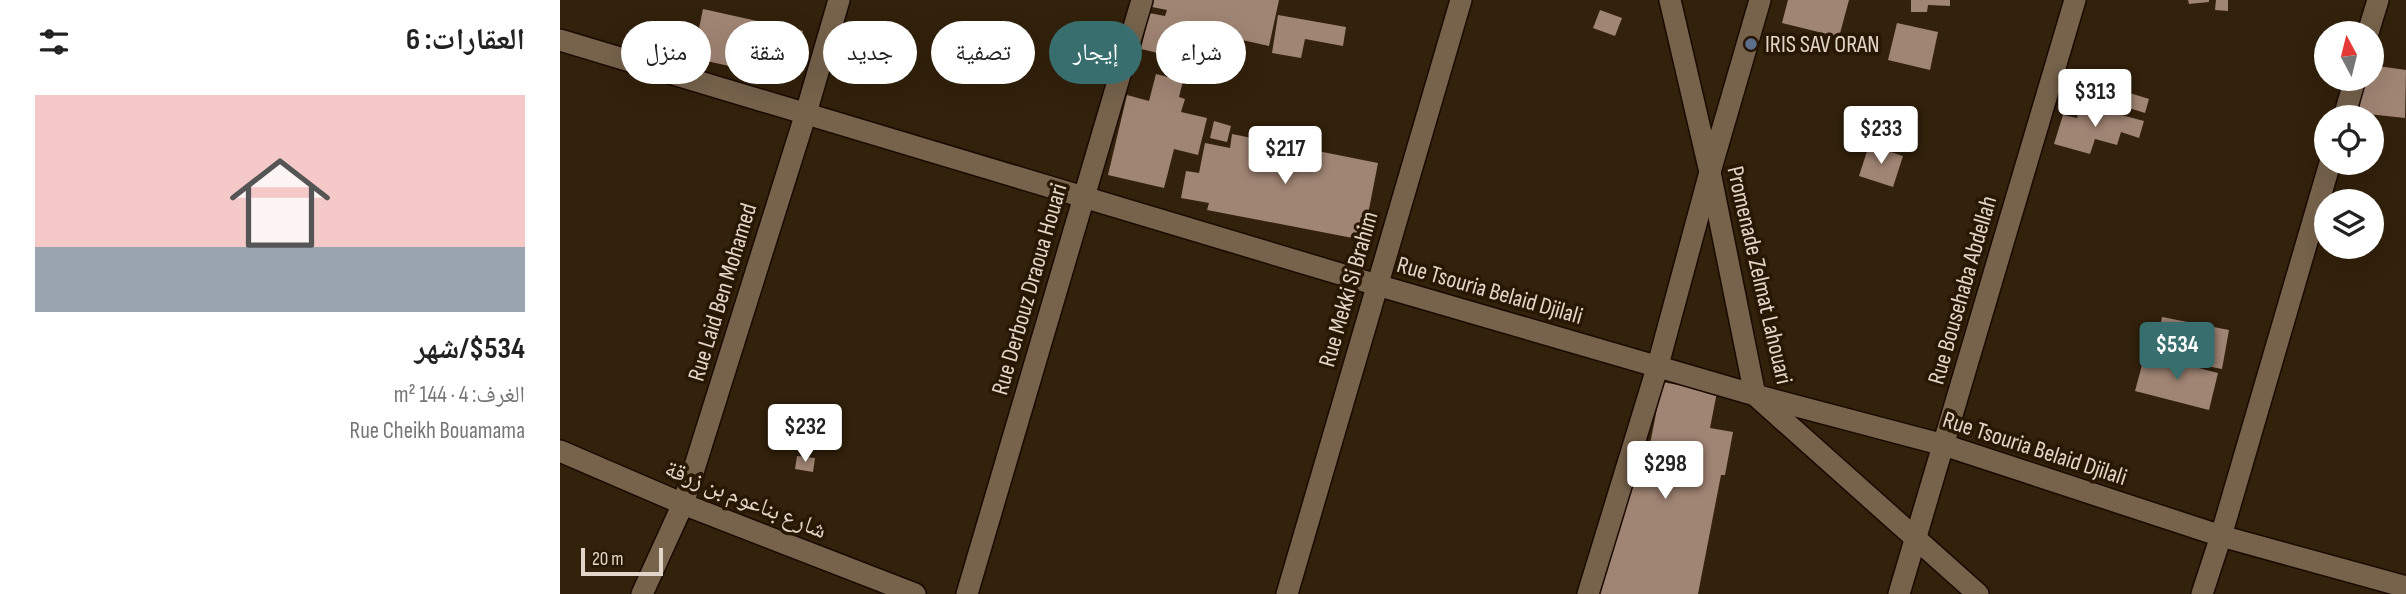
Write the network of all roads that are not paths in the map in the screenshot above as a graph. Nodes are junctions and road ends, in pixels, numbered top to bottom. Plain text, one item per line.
1 (839, 0) edge
2 (1142, 0) edge
3 (1461, 0) edge
4 (1670, 0) edge
5 (1760, 0) edge
6 (2075, 0) edge
7 (2378, 0) edge
8 (2372, 21) edge
9 (560, 40) edge
10 (806, 113) junction
11 (1710, 172) junction
12 (2326, 175) edge
13 (1083, 198) junction
14 (1377, 285) junction
15 (1658, 365) junction
16 (1755, 396) junction
17 (1944, 445) junction
18 (560, 451) edge
19 (683, 503) junction
20 (2221, 536) junction
21 (1915, 537) junction
22 (2406, 587) edge
23 (642, 594) edge
24 (915, 594) edge
25 (967, 594) edge
26 (1287, 594) edge
27 (1588, 594) edge
28 (1899, 594) edge
29 (1978, 594) edge
30 (2202, 594) edge

1 - 10 street, Rue Laid Ben Mohamed
2 - 13 street, Rue Derbouz Draoua Houari
3 - 14 street, Rue Mekki Si Brahim
4 - 11 street, Promenade Zelmat Lahouari
5 - 11 street
6 - 17 street, Rue Bousehaba Abdellah
7 - 8 street
9 - 10 street, Rue Tsouria Belaid Djilali
10 - 13 street, Rue Tsouria Belaid Djilali
10 - 19 street, Rue Laid Ben Mohamed
11 - 15 street
11 - 16 street, Promenade Zelmat Lahouari
12 - 20 street
13 - 14 street, Rue Tsouria Belaid Djilali
13 - 25 street, Rue Derbouz Draoua Houari
14 - 15 street, Rue Tsouria Belaid Djilali
14 - 26 street, Rue Mekki Si Brahim
15 - 16 street, Rue Tsouria Belaid Djilali
15 - 27 street
16 - 17 street, Rue Tsouria Belaid Djilali
16 - 21 street, Promenade Zelmat Lahouari
17 - 20 street, Rue Tsouria Belaid Djilali
17 - 21 street, Rue Bousehaba Abdellah
18 - 19 street, شارع بناعوم بن زرقة
19 - 23 street, Rue Laid Ben Mohamed
19 - 24 street, شارع بناعوم بن زرقة
20 - 22 street, Rue Tsouria Belaid Djilali
20 - 30 street
21 - 28 street, Rue Bousehaba Abdellah
21 - 29 street, Promenade Zelmat Lahouari

